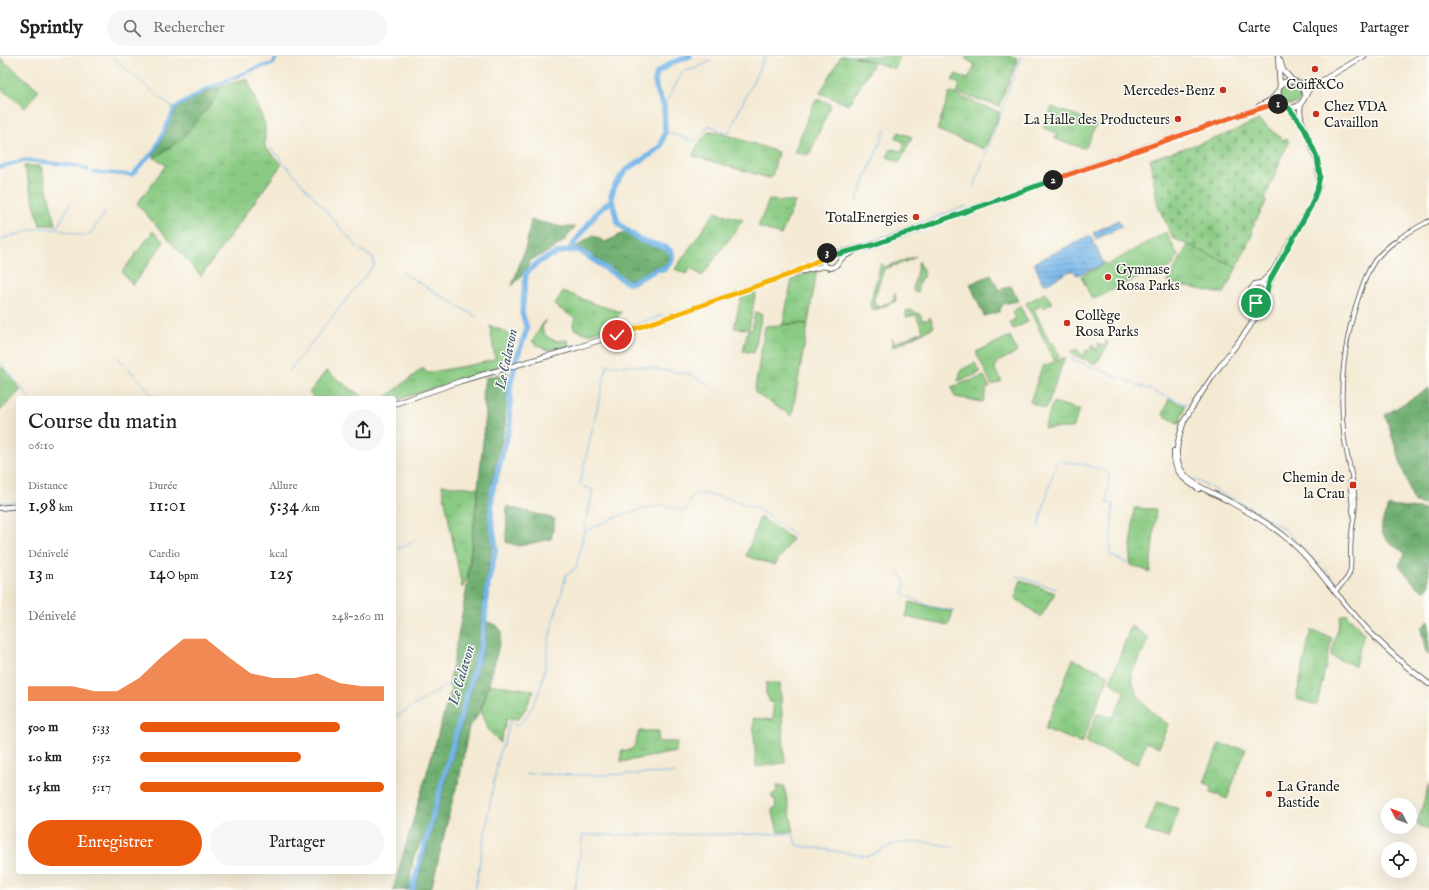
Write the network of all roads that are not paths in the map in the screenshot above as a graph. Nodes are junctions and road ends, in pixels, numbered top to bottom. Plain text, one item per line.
1 (1278, 56) edge
2 (1364, 56) edge
3 (1327, 77) junction
4 (1292, 80) junction
5 (1298, 82) junction
6 (1280, 86) junction
7 (1278, 91) junction
8 (1304, 96) junction
9 (1302, 103) junction
10 (1282, 104) junction
11 (1289, 108) junction
12 (1239, 115) junction
13 (1303, 126) junction
14 (1429, 221) edge
15 (1292, 239) junction
16 (873, 245) junction
17 (835, 254) junction
18 (822, 258) junction
19 (838, 262) junction
20 (824, 266) junction
21 (791, 274) junction
22 (1261, 283) junction
23 (1267, 288) junction
24 (1254, 298) junction
25 (1262, 299) junction
26 (1253, 319) junction
27 (396, 403) edge
28 (1184, 421) junction
29 (16, 506) edge
30 (0, 507) edge
31 (1241, 508) junction
32 (1335, 591) junction
33 (1429, 684) edge

1 - 4 main road
1 - 6 main road
2 - 3 main road
3 - 5 main road
3 - 8 main road
4 - 5 main road
4 - 6 main road
5 - 8 main road
6 - 7 main road
7 - 10 main road
7 - 12 main road
8 - 9 main road
9 - 11 main road
9 - 13 main road
10 - 11 main road
10 - 12 main road
11 - 13 main road
12 - 16 main road
13 - 15 main road
14 - 32 street
15 - 22 main road
15 - 23 main road
16 - 17 main road
16 - 19 main road
17 - 18 main road
17 - 19 main road
18 - 20 main road
18 - 21 main road
19 - 20 main road
20 - 21 main road
21 - 27 main road
22 - 23 main road
22 - 24 main road
23 - 25 main road
24 - 25 main road
24 - 26 main road
25 - 26 main road
26 - 28 main road
28 - 31 main road
28 - 31 main road
29 - 30 main road
31 - 32 main road
32 - 33 main road

